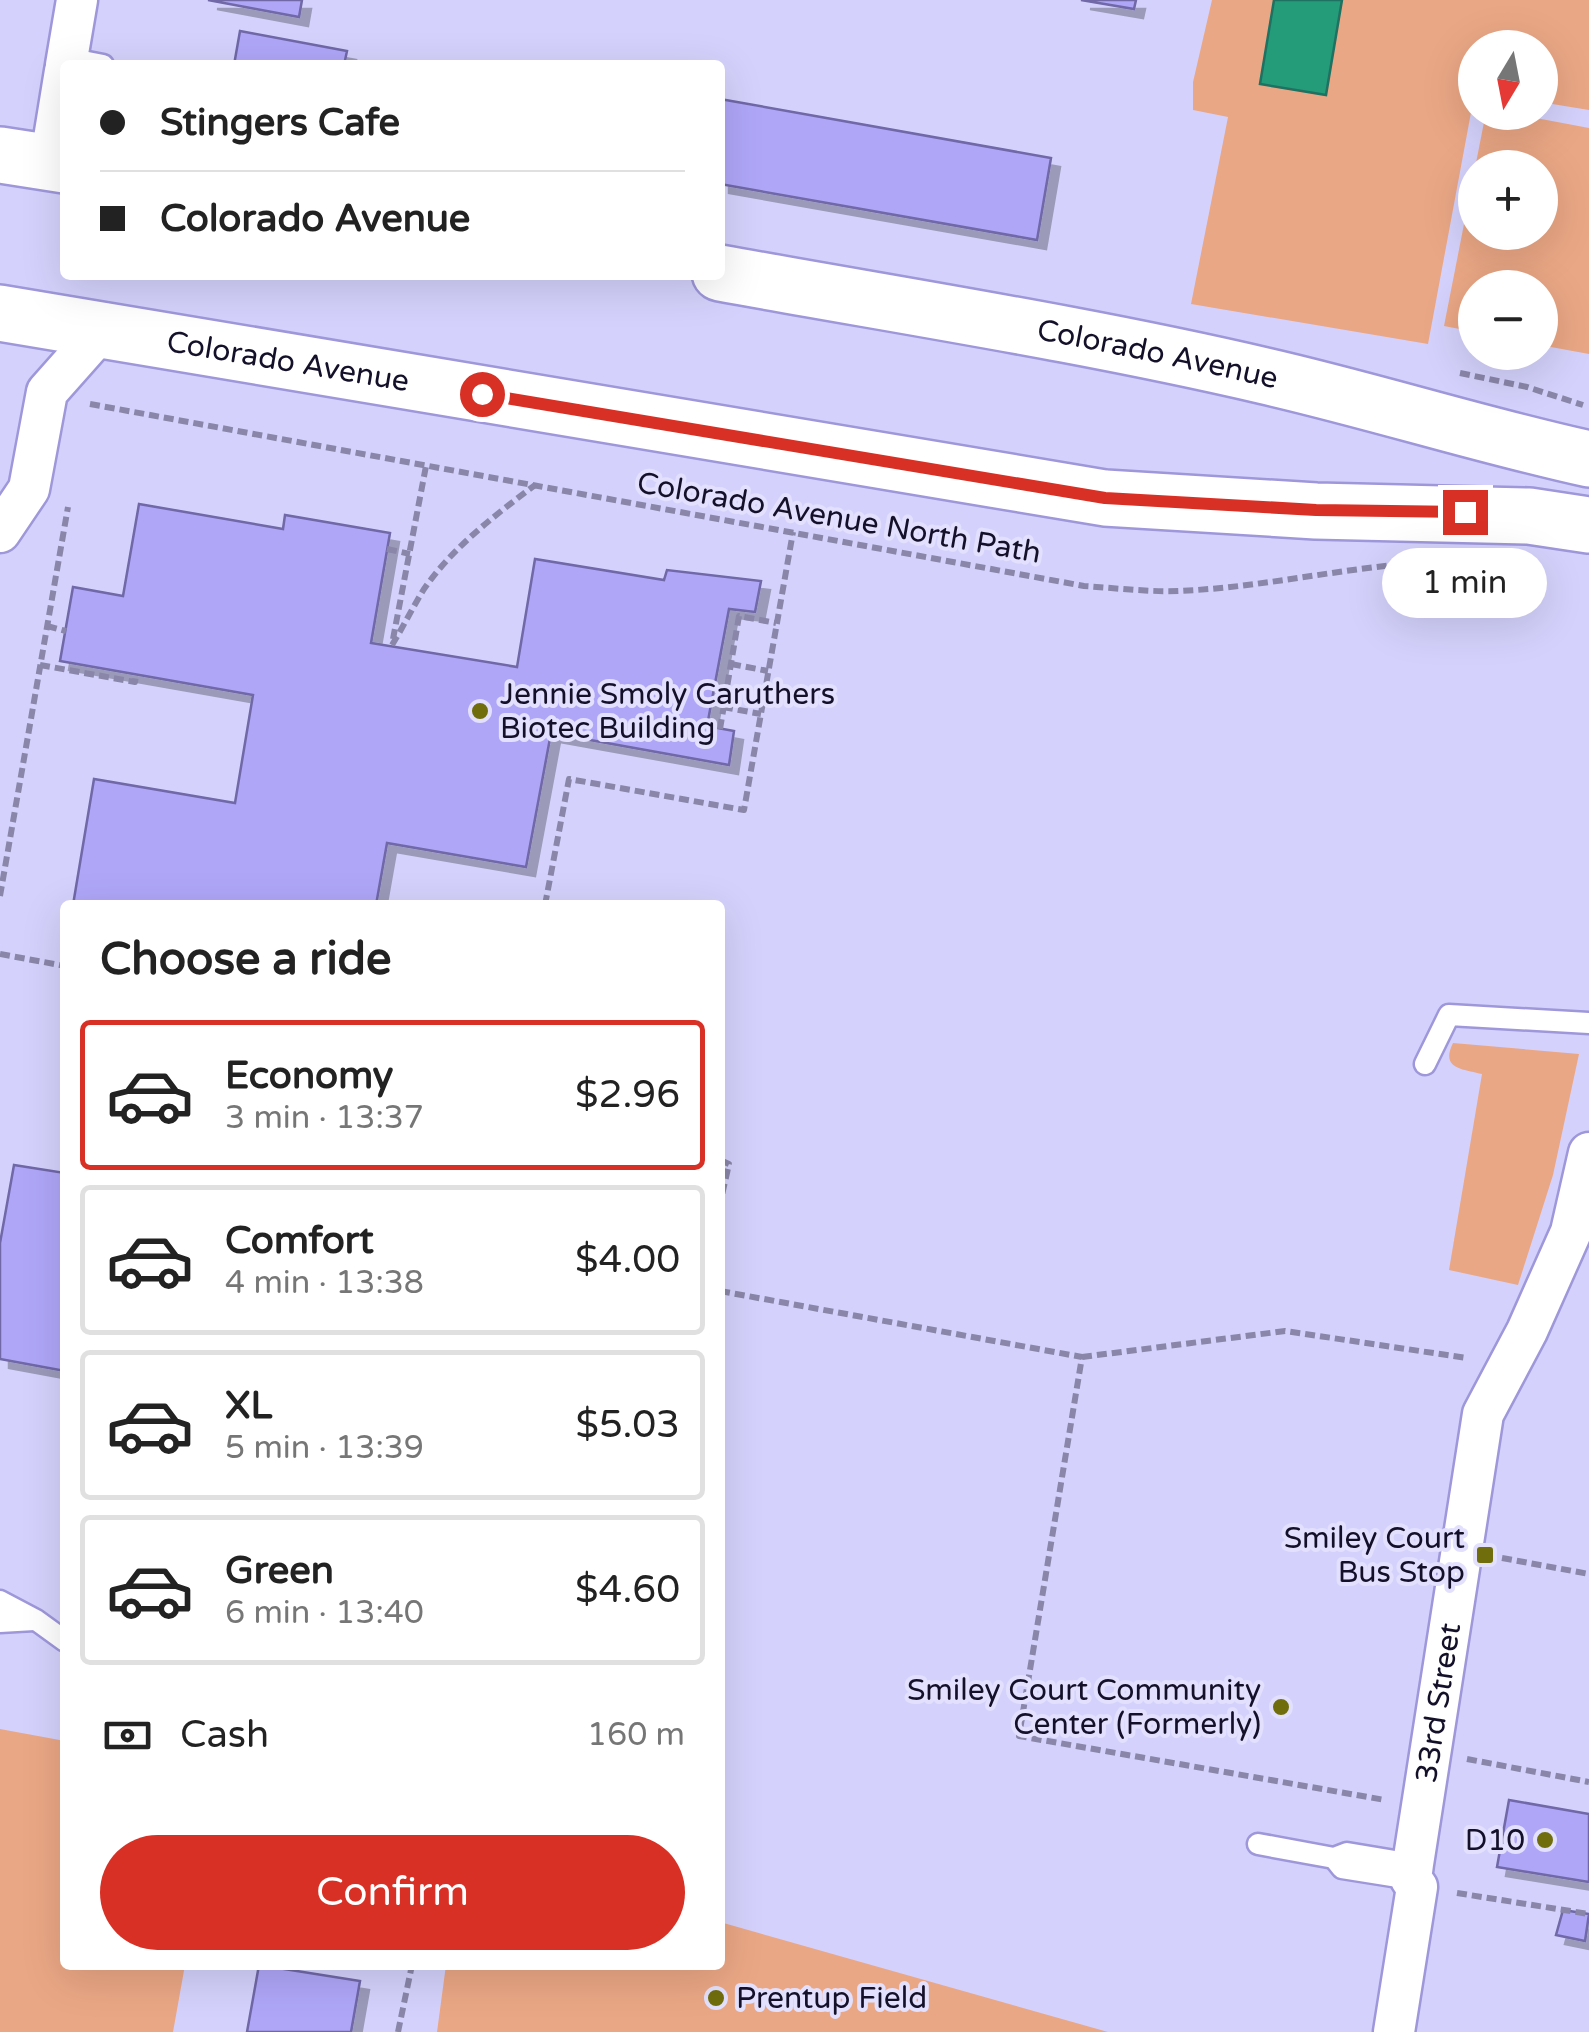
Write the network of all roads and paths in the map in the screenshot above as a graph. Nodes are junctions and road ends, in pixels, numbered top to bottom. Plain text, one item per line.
1 (78, 0) edge
2 (75, 60) edge
3 (60, 104) edge
4 (38, 161) edge
5 (725, 274) edge
6 (0, 313) edge
7 (102, 330) junction
8 (83, 422) dead end
9 (1589, 458) edge
10 (426, 466) junction
11 (535, 485) junction
12 (70, 496) dead end
13 (1589, 524) edge
14 (0, 532) edge
15 (792, 532) junction
16 (387, 549) dead end
17 (410, 554) junction
18 (1404, 564) dead end
19 (776, 623) junction
20 (47, 626) junction
21 (66, 630) dead end
22 (731, 664) junction
23 (40, 665) junction
24 (768, 671) junction
25 (136, 675) dead end
26 (723, 707) junction
27 (761, 714) junction
28 (720, 728) dead end
29 (0, 896) edge
30 (546, 900) edge
31 (0, 954) edge
32 (60, 965) edge
33 (1589, 1023) edge
34 (1425, 1064) dead end
35 (1589, 1153) edge
36 (725, 1292) edge
37 (1082, 1357) junction
38 (1509, 1364) junction
39 (1462, 1550) junction
40 (1589, 1574) edge
41 (0, 1601) edge
42 (36, 1620) junction
43 (0, 1622) edge
44 (60, 1637) edge
45 (1457, 1758) dead end
46 (1589, 1782) edge
47 (1424, 1807) junction
48 (1258, 1844) dead end
49 (1414, 1877) junction
50 (1589, 1914) edge
51 (411, 1970) edge
52 (398, 2032) edge
53 (1394, 2032) edge

1 - 2 street
3 - 4 street
5 - 9 main road, Colorado Avenue
6 - 7 main road, Colorado Avenue
7 - 13 main road, Colorado Avenue
7 - 14 street
8 - 10 path, Colorado Avenue North Path
10 - 11 path, Colorado Avenue North Path
10 - 17 path
11 - 15 path, Colorado Avenue North Path
11 - 17 path
12 - 20 path
15 - 18 path, Colorado Avenue North Path
15 - 19 path
16 - 17 path
19 - 22 path
19 - 24 path
20 - 21 path
20 - 23 path
22 - 24 path
22 - 26 path
23 - 25 path
23 - 29 path
24 - 27 path
26 - 27 path
26 - 28 path
27 - 30 path
31 - 32 path
33 - 34 lane
35 - 38 street, 33rd Street
36 - 37 path
37 - 38 path
37 - 47 path
38 - 39 street, 33rd Street
39 - 40 path
39 - 47 street, 33rd Street
41 - 42 lane
42 - 43 lane
42 - 44 lane
45 - 46 path
47 - 49 street, 33rd Street
48 - 49 lane
49 - 50 path
49 - 53 street, 33rd Street
51 - 52 path

